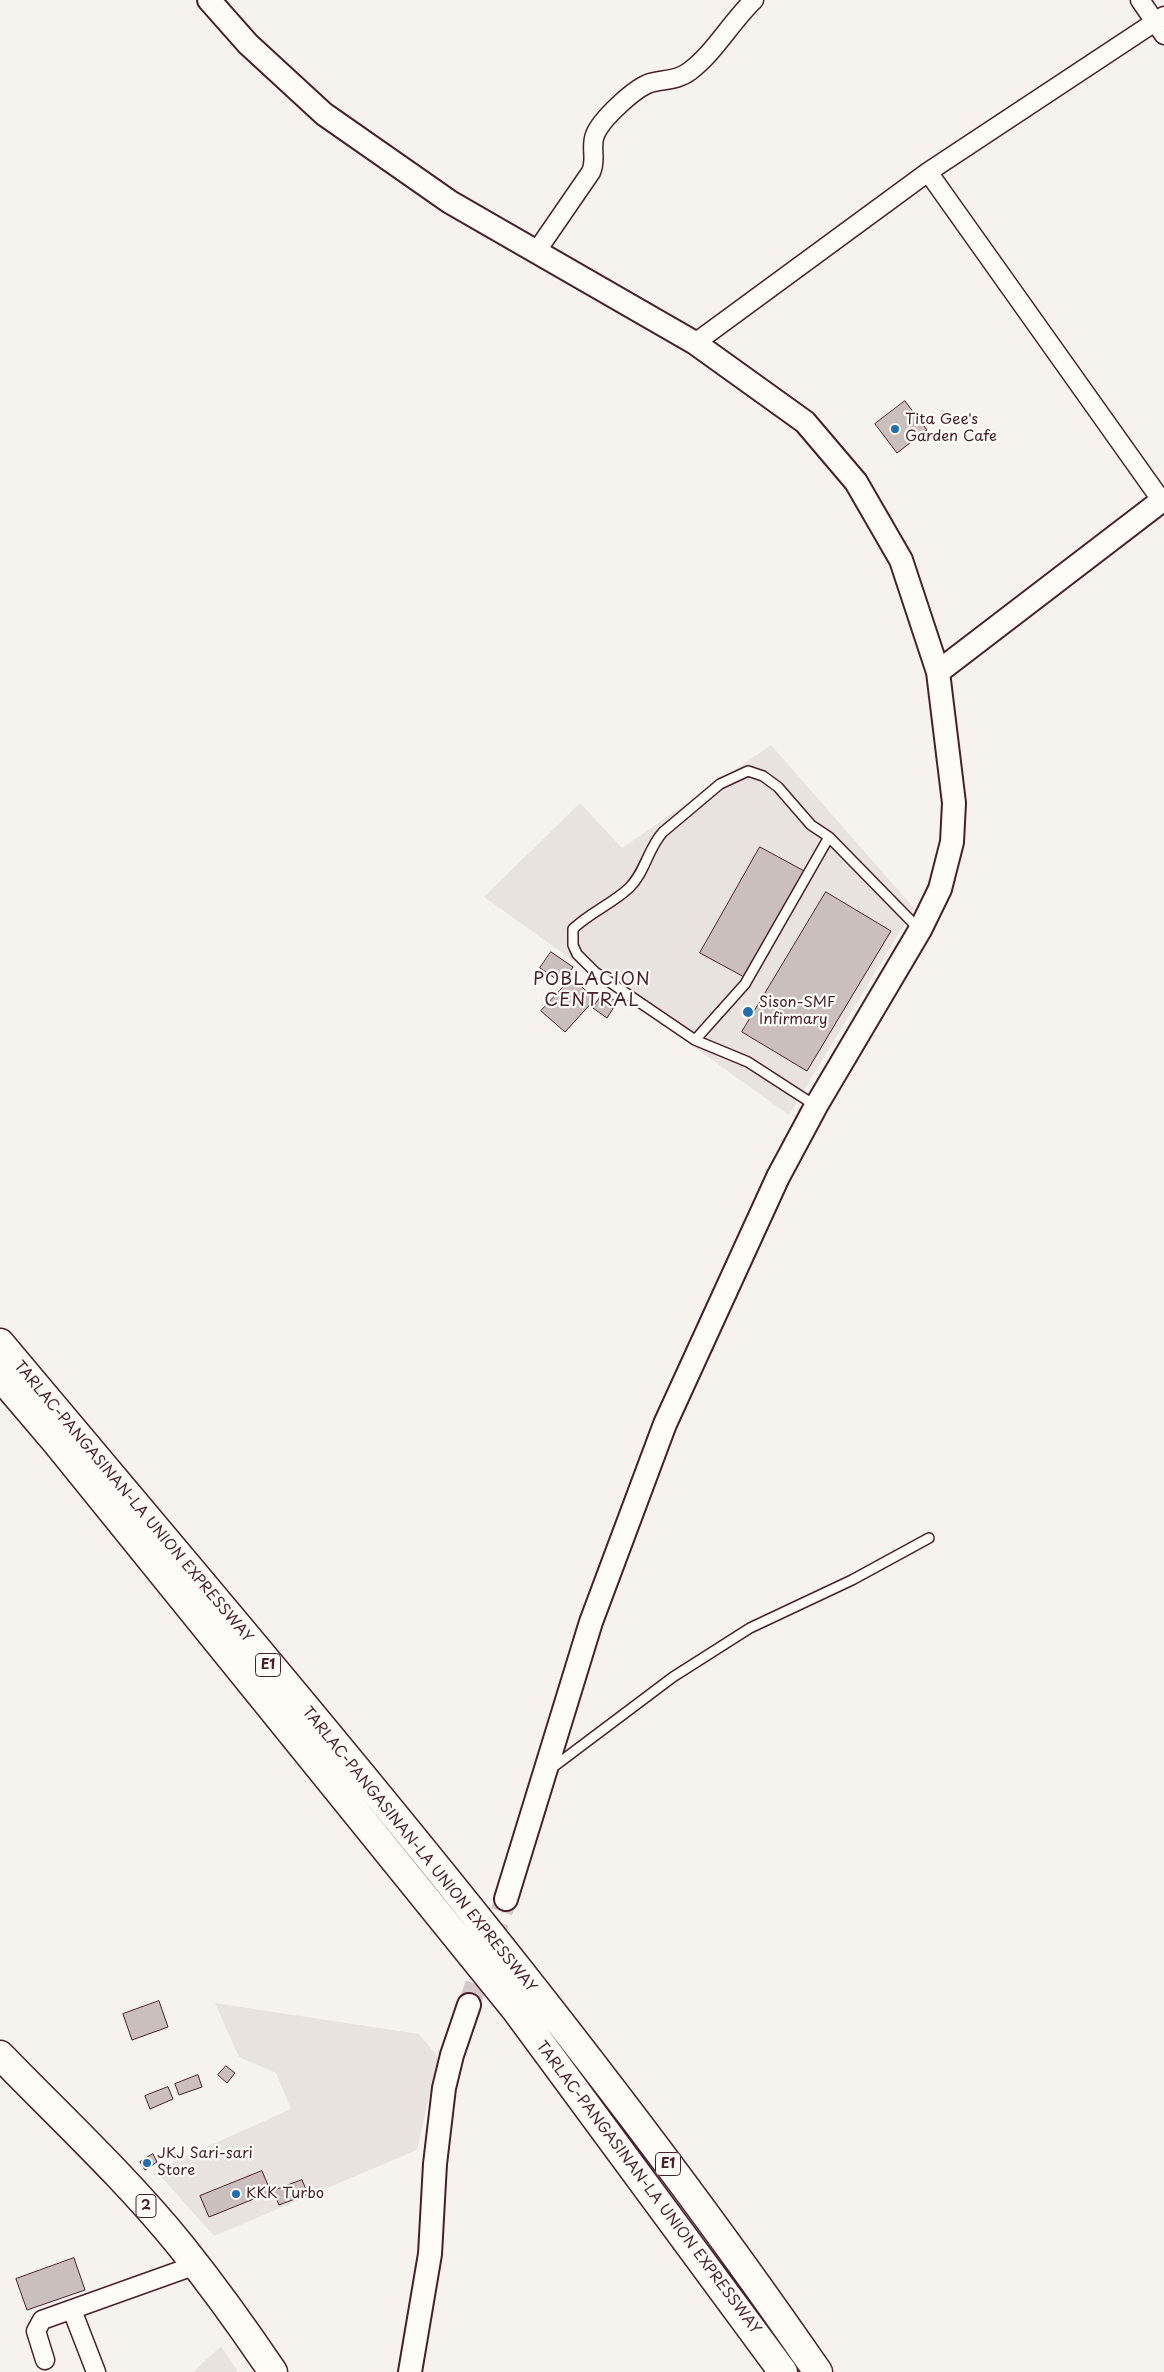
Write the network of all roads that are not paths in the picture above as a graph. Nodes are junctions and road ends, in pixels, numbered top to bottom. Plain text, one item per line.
1 (209, 0) edge
2 (754, 0) edge
3 (1140, 0) edge
4 (1161, 24) edge
5 (928, 172) junction
6 (536, 252) junction
7 (695, 343) junction
8 (1163, 501) edge
9 (938, 672) junction
10 (829, 837) junction
11 (920, 930) junction
12 (695, 1040) junction
13 (816, 1106) junction
14 (0, 1343) edge
15 (0, 1376) edge
16 (929, 1538) dead end
17 (543, 1774) junction
18 (506, 1899) tunnel mouth
19 (469, 2005) tunnel mouth
20 (0, 2055) edge
21 (196, 2265) junction
22 (72, 2310) junction
23 (798, 2343) junction
24 (766, 2347) junction
25 (45, 2360) dead end
26 (96, 2372) edge
27 (272, 2372) edge
28 (410, 2372) edge
29 (778, 2372) edge
30 (783, 2372) edge
31 (818, 2372) edge
32 (832, 2372) edge

1 - 6 street
2 - 6 street
3 - 4 street
4 - 5 street
5 - 7 street
5 - 8 street
6 - 7 street
7 - 9 street
8 - 9 street
9 - 11 street
10 - 11 lane
10 - 12 lane
10 - 12 lane
11 - 13 street
12 - 13 lane
13 - 17 street
14 - 23 highway, TARLAC-PANGASINAN-LA UNION EXPRESSWAY / E1
15 - 24 highway, TARLAC-PANGASINAN-LA UNION EXPRESSWAY / E1
16 - 17 lane
17 - 18 street
19 - 28 street
20 - 21 highway, 2
21 - 22 street
21 - 27 highway, 2
22 - 25 street
22 - 26 street
23 - 31 highway, TARLAC-PANGASINAN-LA UNION EXPRESSWAY / E1
23 - 32 highway
24 - 29 highway
24 - 30 highway, TARLAC-PANGASINAN-LA UNION EXPRESSWAY / E1

